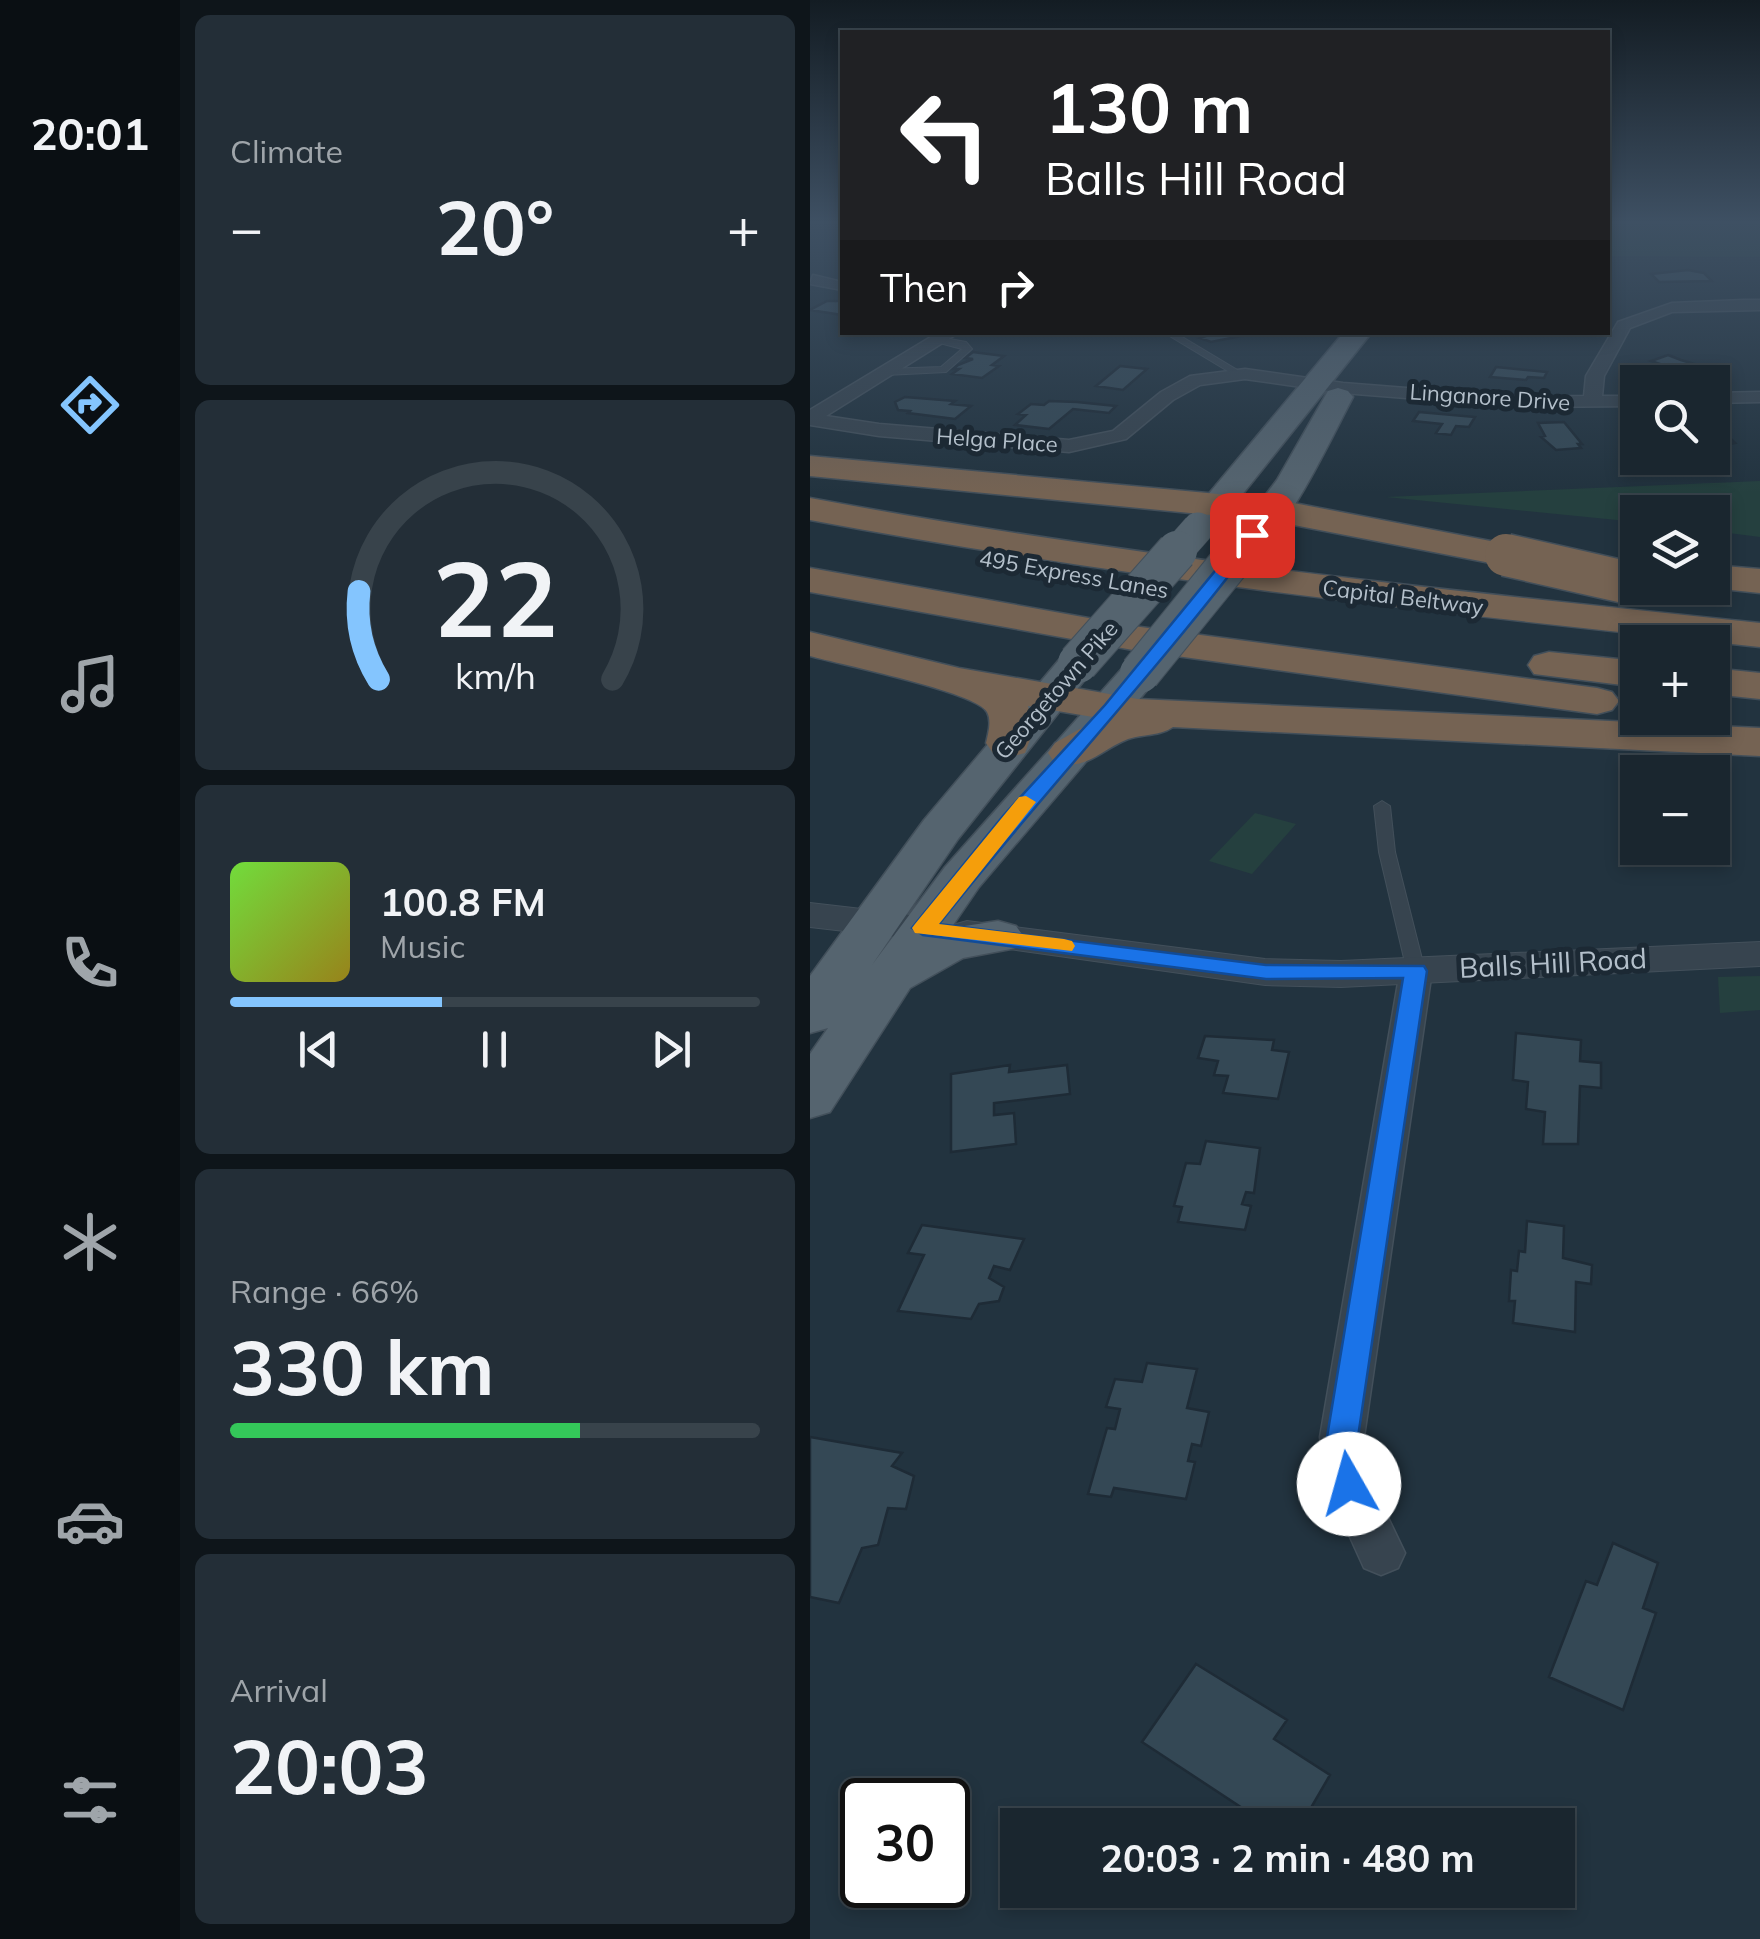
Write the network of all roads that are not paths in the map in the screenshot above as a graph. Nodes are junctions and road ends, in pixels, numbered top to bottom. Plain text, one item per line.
1 (1666, 311) edge
2 (1172, 335) edge
3 (1357, 335) edge
4 (1380, 335) edge
5 (946, 336) edge
6 (886, 372) junction
7 (1239, 374) junction
8 (1333, 378) junction
9 (1760, 396) edge
10 (1730, 397) edge
11 (1620, 401) edge
12 (1592, 402) junction
13 (810, 418) edge
14 (810, 466) edge
15 (810, 507) edge
16 (1272, 509) junction
17 (1208, 516) junction
18 (810, 526) edge
19 (810, 555) edge
20 (1620, 578) edge
21 (1730, 578) edge
22 (810, 580) edge
23 (1620, 581) edge
24 (1760, 581) edge
25 (1730, 600) edge
26 (1760, 606) edge
27 (1760, 635) edge
28 (810, 644) edge
29 (1620, 648) edge
30 (1730, 660) edge
31 (1760, 663) edge
32 (1620, 672) edge
33 (959, 681) junction
34 (1730, 683) edge
35 (1760, 686) edge
36 (1048, 697) junction
37 (1620, 704) edge
38 (1112, 709) junction
39 (1186, 716) junction
40 (1730, 716) edge
41 (1760, 718) edge
42 (1760, 742) edge
43 (1009, 743) junction
44 (1071, 753) junction
45 (1382, 806) dead end
46 (810, 914) edge
47 (898, 926) junction
48 (998, 937) junction
49 (1760, 954) edge
50 (1416, 971) junction
51 (877, 996) junction
52 (810, 1014) edge
53 (810, 1098) edge
54 (1381, 1553) dead end

1 - 12 street
2 - 7 lane
3 - 8 main road, Georgetown Pike
4 - 8 main road, Georgetown Pike
5 - 6 street
5 - 6 lane
6 - 13 street
7 - 8 street, Helga Place
7 - 13 street, Helga Place
8 - 12 street, Linganore Drive
8 - 16 main road, Georgetown Pike
8 - 17 main road, Georgetown Pike
9 - 10 street
11 - 12 street, Linganore Drive
14 - 17 highway
15 - 23 highway
15 - 27 highway, Capital Beltway
16 - 17 highway
16 - 20 highway, bridge
16 - 38 main road, Georgetown Pike, bridge
17 - 36 main road, Georgetown Pike, bridge
18 - 29 highway, 495 Express Lanes
19 - 32 highway, 495 Express Lanes
21 - 24 highway
22 - 37 highway
25 - 26 highway
28 - 33 highway
30 - 31 highway
33 - 36 highway
33 - 43 highway
34 - 35 highway
36 - 38 highway
36 - 43 main road, Georgetown Pike
38 - 39 highway
38 - 44 main road, Georgetown Pike
39 - 42 highway
39 - 44 highway
40 - 41 highway
43 - 47 main road, Georgetown Pike
44 - 47 main road, Georgetown Pike
45 - 50 lane
46 - 47 street, Balls Hill Road
47 - 48 street, Balls Hill Road
47 - 51 main road, Georgetown Pike
47 - 52 main road, Georgetown Pike
48 - 50 street, Balls Hill Road
48 - 51 main road
49 - 50 street, Balls Hill Road
50 - 54 street
51 - 53 main road, Georgetown Pike

